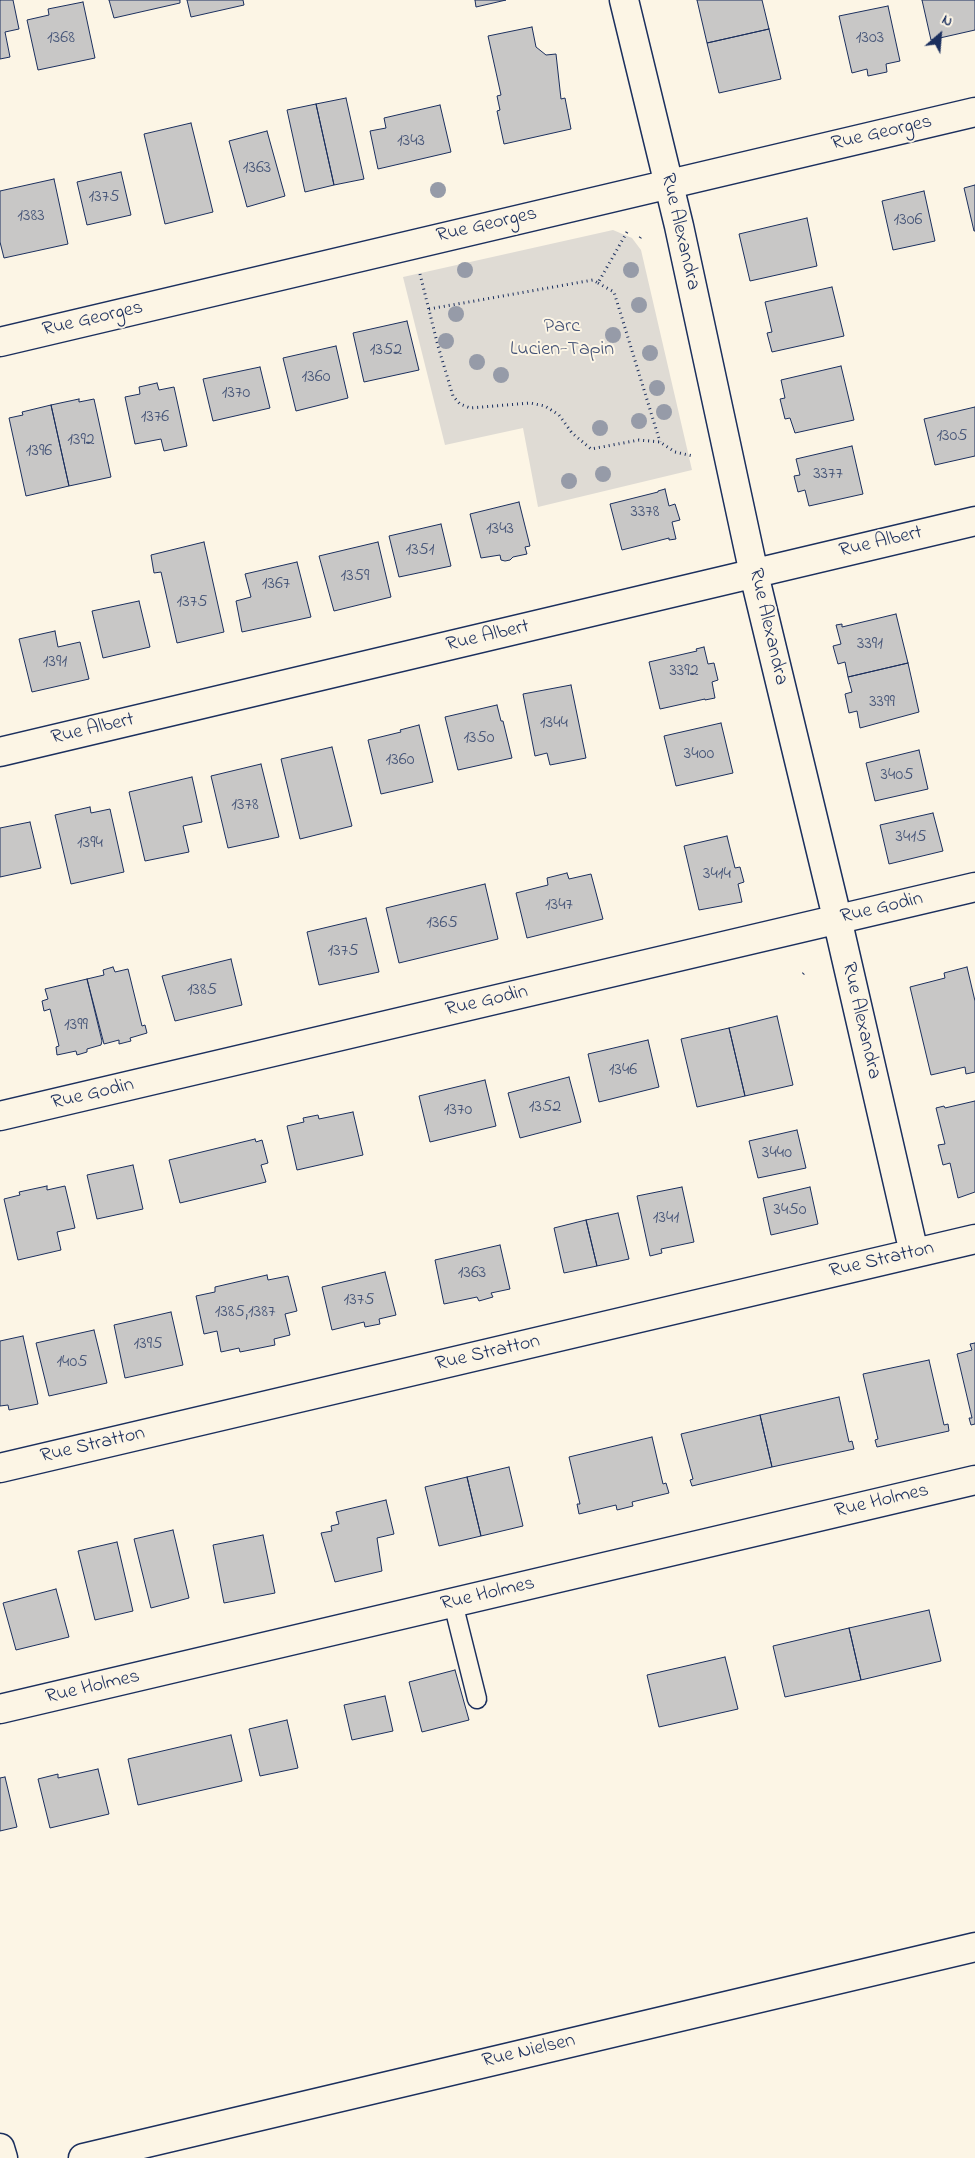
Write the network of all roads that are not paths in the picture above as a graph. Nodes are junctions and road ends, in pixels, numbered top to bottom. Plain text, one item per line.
1 (624, 0) edge
2 (975, 112) edge
3 (668, 183) junction
4 (0, 342) edge
5 (975, 521) edge
6 (754, 574) junction
7 (0, 752) edge
8 (975, 888) edge
9 (837, 920) junction
10 (0, 1116) edge
11 (975, 1239) edge
12 (914, 1253) junction
13 (0, 1468) edge
14 (975, 1480) edge
15 (453, 1603) junction
16 (477, 1699) dead end
17 (0, 1710) edge
18 (975, 1947) edge
19 (0, 2148) edge
20 (2, 2158) edge
21 (83, 2158) edge

1 - 3 street, Rue Alexandra
2 - 3 street, Rue Georges
3 - 4 street, Rue Georges
3 - 6 street, Rue Alexandra
5 - 6 street, Rue Albert
6 - 7 street, Rue Albert
6 - 9 street, Rue Alexandra
8 - 9 street, Rue Godin
9 - 10 street, Rue Godin
9 - 12 street, Rue Alexandra
11 - 12 street, Rue Stratton
12 - 13 street, Rue Stratton
14 - 15 street, Rue Holmes
15 - 16 lane
15 - 17 street, Rue Holmes
18 - 21 street, Rue Nielsen
19 - 20 street

